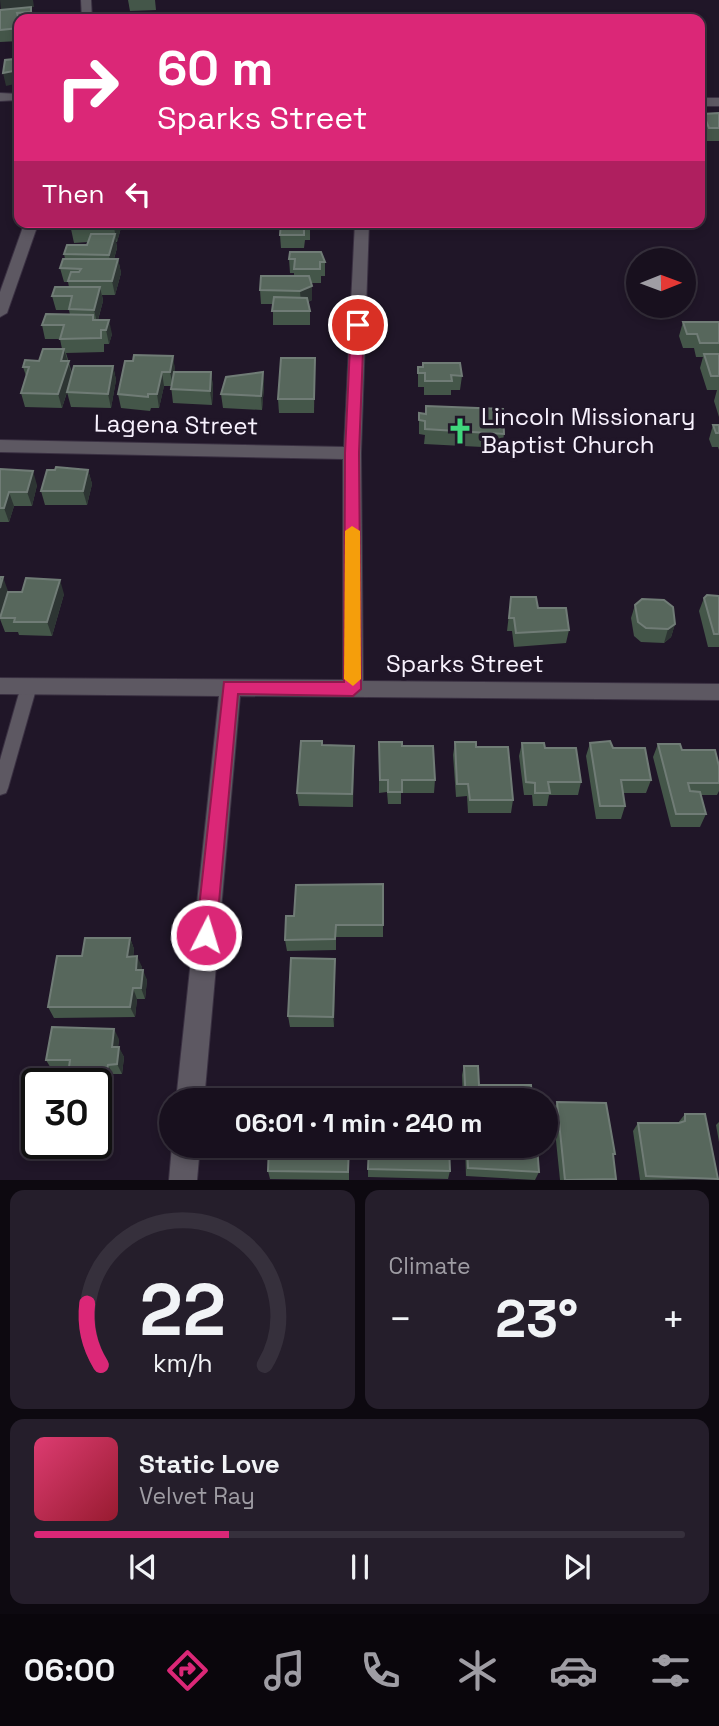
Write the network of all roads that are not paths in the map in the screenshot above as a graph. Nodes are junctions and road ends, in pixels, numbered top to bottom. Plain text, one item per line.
1 (30, 228) edge
2 (362, 228) edge
3 (5, 285) edge
4 (0, 313) edge
5 (0, 446) edge
6 (352, 453) junction
7 (0, 686) edge
8 (29, 686) junction
9 (230, 687) junction
10 (353, 689) junction
11 (719, 692) edge
12 (0, 789) edge
13 (191, 1088) edge
14 (185, 1158) edge
15 (183, 1180) edge

1 - 3 street
2 - 6 street
3 - 4 street
5 - 6 street, Lagena Street
6 - 10 street
7 - 8 street, Sparks Street
8 - 9 street, Sparks Street
8 - 12 lane
9 - 10 street, Sparks Street
9 - 13 street
10 - 11 street, Sparks Street
14 - 15 street

